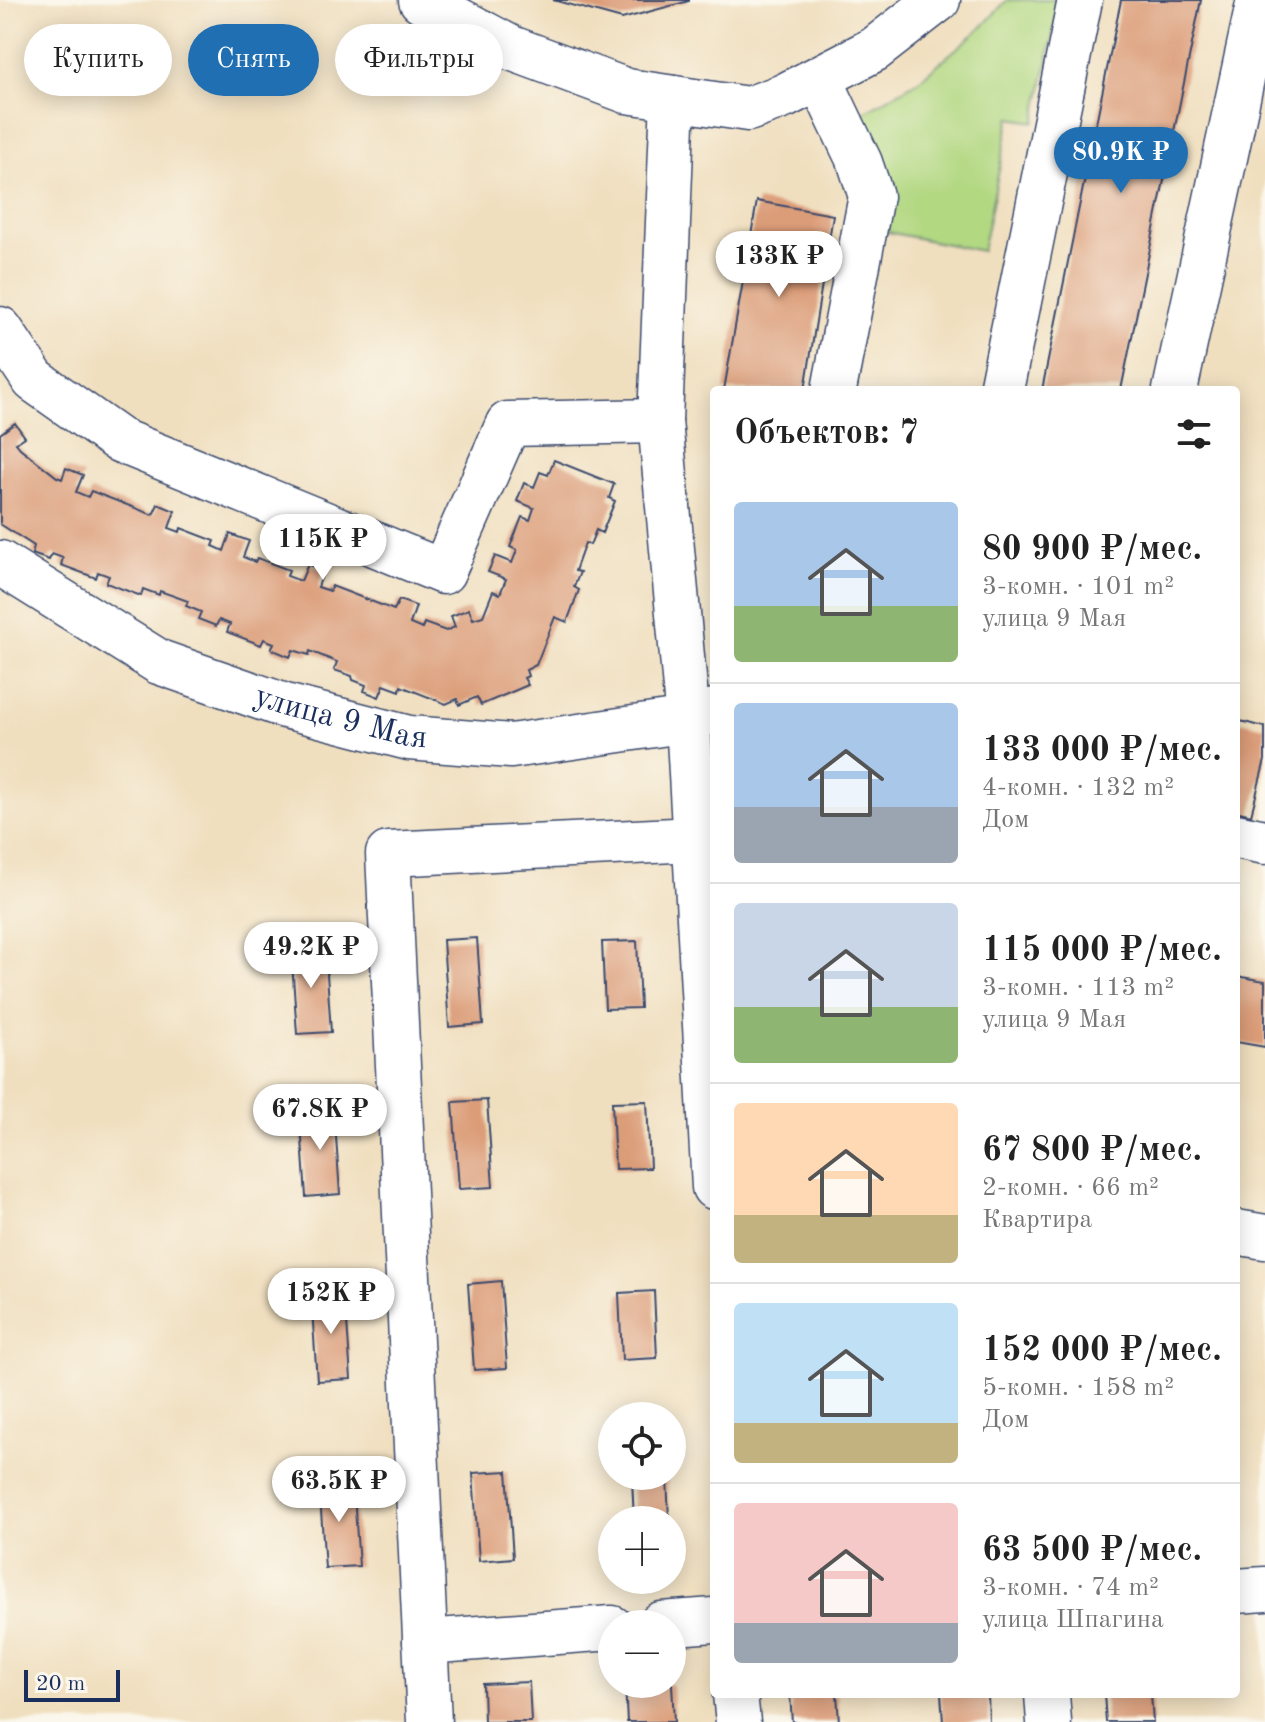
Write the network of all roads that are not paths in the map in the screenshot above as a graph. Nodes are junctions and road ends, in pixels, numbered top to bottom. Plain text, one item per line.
1 (421, 0) edge
2 (938, 0) edge
3 (1080, 0) edge
4 (1259, 0) edge
5 (820, 79) junction
6 (673, 98) junction
7 (0, 329) edge
8 (835, 386) edge
9 (1002, 386) edge
10 (1176, 386) edge
11 (660, 421) junction
12 (0, 563) edge
13 (701, 716) edge
14 (1240, 837) edge
15 (695, 839) junction
16 (1265, 842) edge
17 (710, 1087) edge
18 (1240, 1233) edge
19 (1265, 1237) edge
20 (1265, 1589) edge
21 (1240, 1591) edge
22 (710, 1620) edge
23 (686, 1622) edge
24 (598, 1629) edge
25 (425, 1642) junction
26 (735, 1698) edge
27 (1047, 1698) edge
28 (429, 1722) edge
29 (738, 1722) edge
30 (1049, 1722) edge

1 - 6 street
2 - 5 street
3 - 9 street
4 - 10 street
5 - 6 street
5 - 8 street
6 - 11 street
7 - 11 street
11 - 13 street
12 - 13 street, улица 9 Мая
13 - 15 street
14 - 16 street
15 - 17 street
15 - 25 street
18 - 19 street
20 - 21 street
22 - 23 street
24 - 25 street
25 - 28 street
26 - 29 street
27 - 30 street

